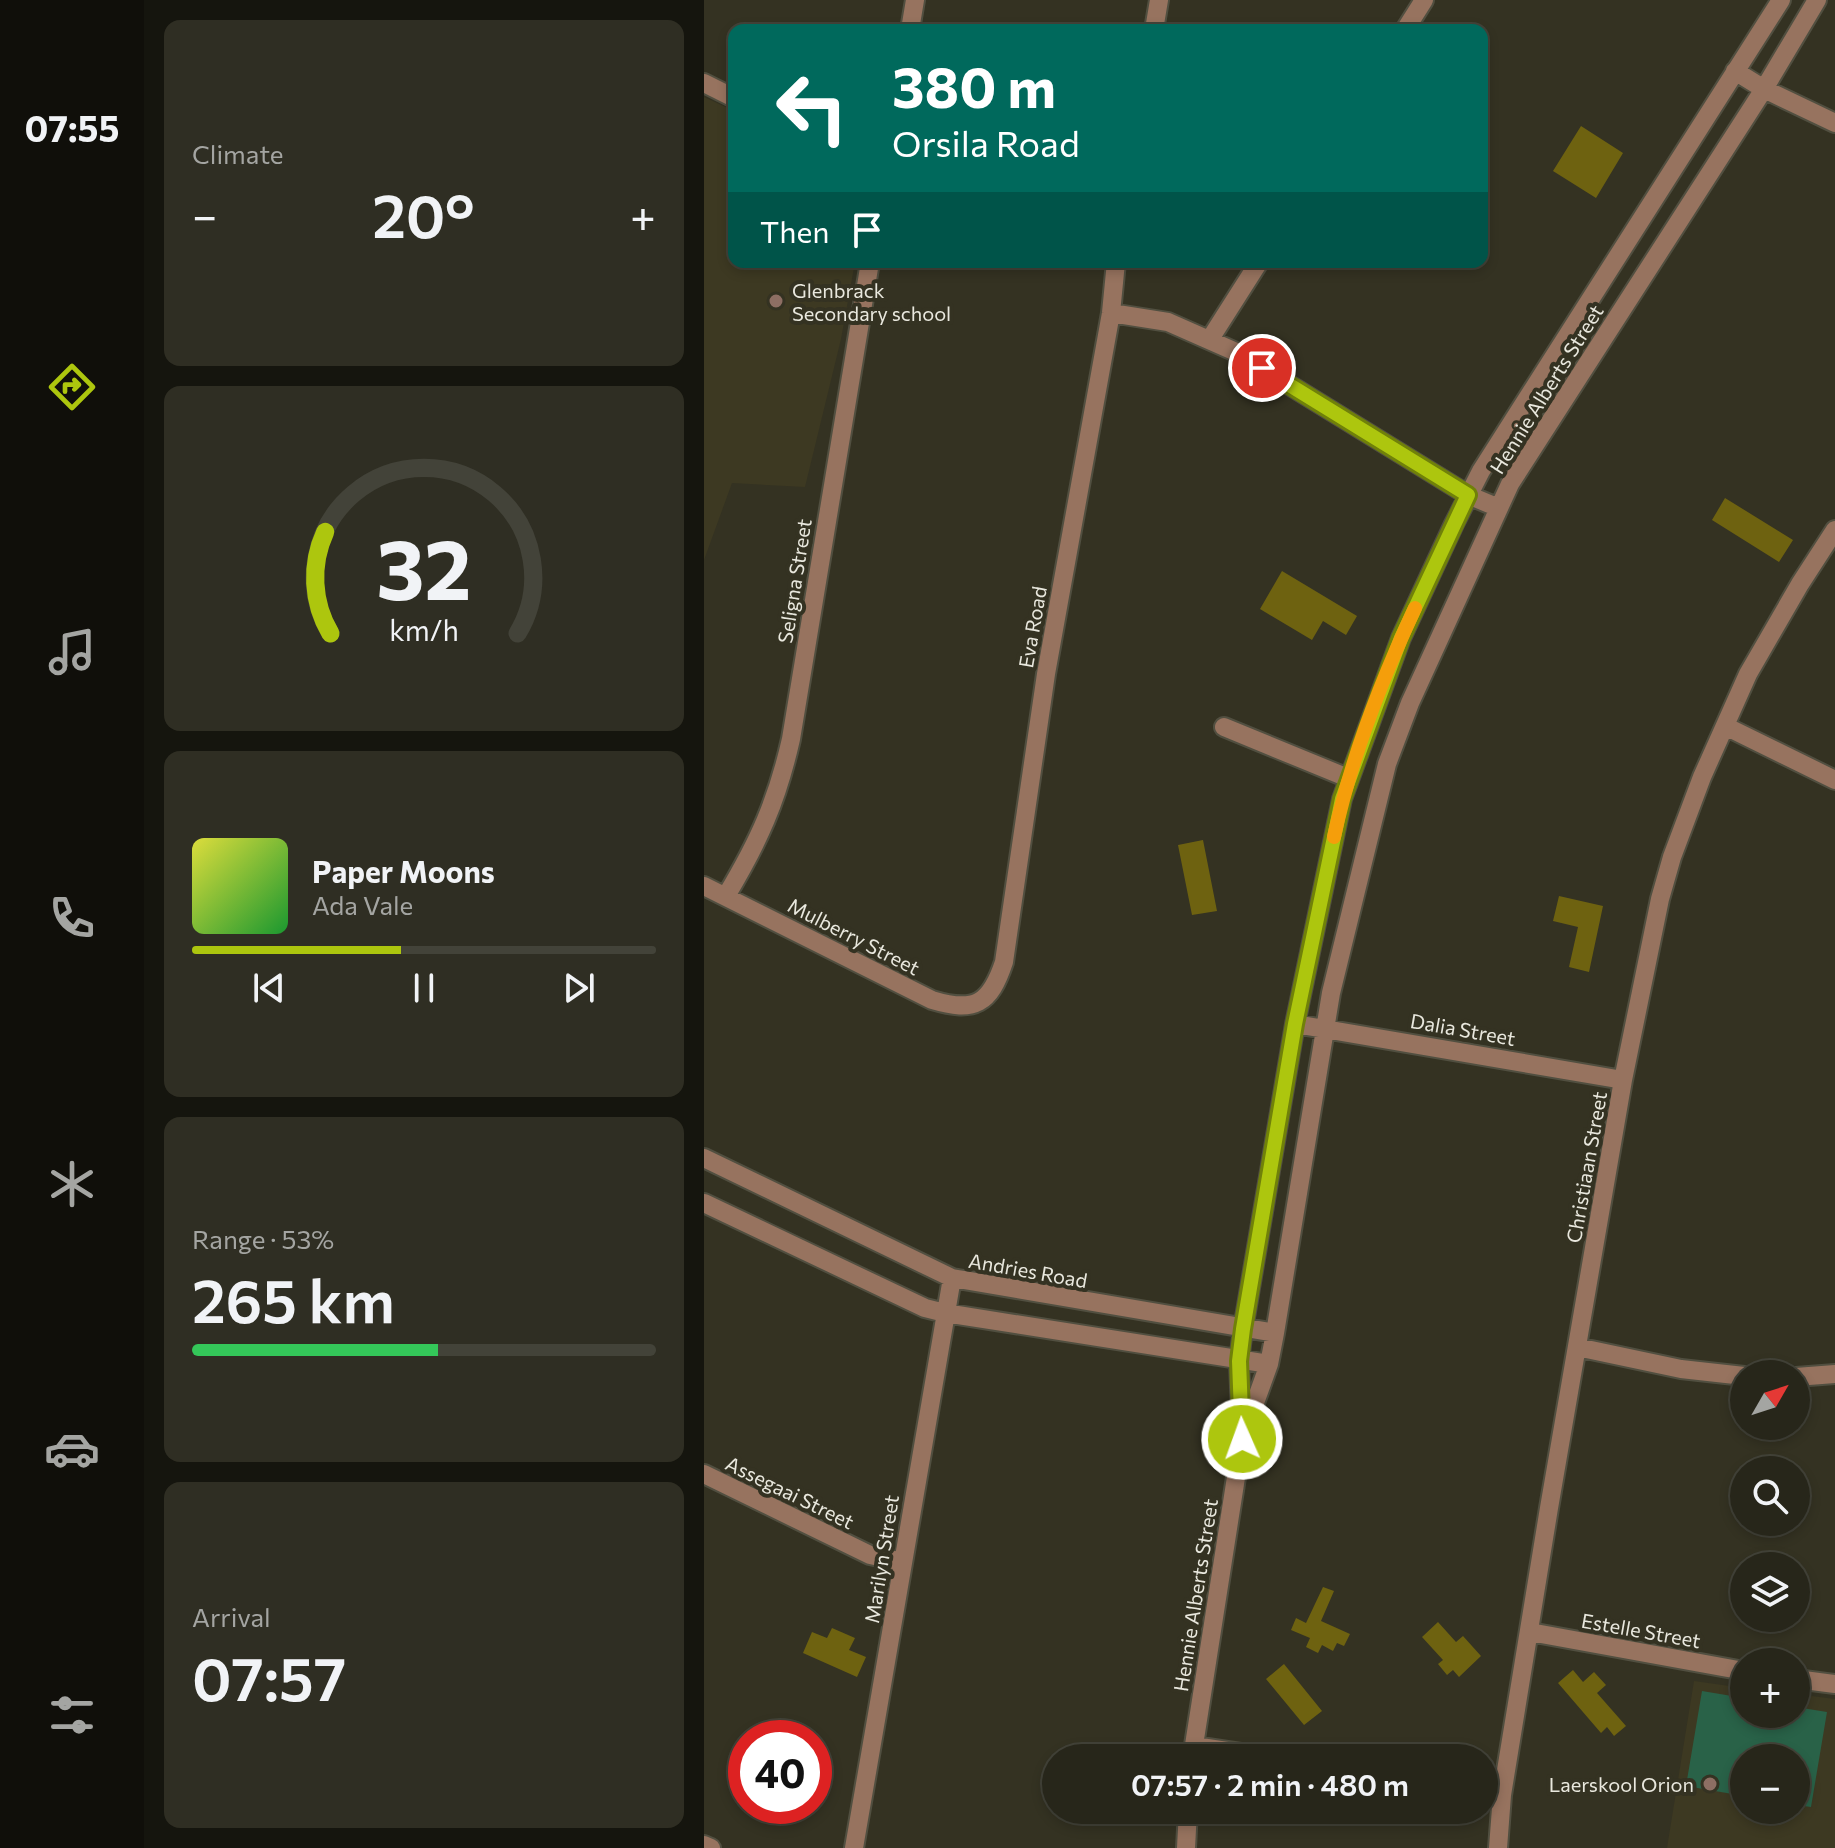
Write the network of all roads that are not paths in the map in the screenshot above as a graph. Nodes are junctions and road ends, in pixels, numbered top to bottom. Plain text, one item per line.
1 (915, 0) edge
2 (1159, 0) edge
3 (1424, 0) edge
4 (1781, 0) edge
5 (1817, 0) edge
6 (911, 24) edge
7 (1155, 24) edge
8 (1409, 24) edge
9 (1735, 71) junction
10 (704, 83) edge
11 (1764, 89) junction
12 (728, 95) edge
13 (1835, 123) edge
14 (869, 268) edge
15 (1115, 268) edge
16 (1255, 268) edge
17 (1111, 313) junction
18 (1210, 339) junction
19 (1468, 495) junction
20 (1499, 508) junction
21 (1835, 530) edge
22 (1725, 726) junction
23 (1224, 727) dead end
24 (1348, 778) junction
25 (1835, 780) edge
26 (704, 886) edge
27 (726, 896) junction
28 (986, 997) joint
29 (1295, 1024) junction
30 (1324, 1029) junction
31 (1623, 1080) junction
32 (704, 1158) edge
33 (704, 1203) edge
34 (952, 1278) junction
35 (945, 1313) junction
36 (1243, 1329) junction
37 (1275, 1333) junction
38 (1577, 1347) junction
39 (1239, 1361) junction
40 (1269, 1364) junction
41 (1730, 1374) edge
42 (1835, 1374) edge
43 (1810, 1376) edge
44 (1242, 1439) junction
45 (704, 1474) edge
46 (903, 1562) junction
47 (1530, 1632) junction
48 (1730, 1668) edge
49 (1810, 1681) edge
50 (1835, 1684) edge
51 (1194, 1744) edge
52 (1498, 1772) edge
53 (1187, 1824) edge
54 (1496, 1824) edge
55 (704, 1845) edge
56 (711, 1848) edge
57 (854, 1848) edge
58 (1186, 1848) edge
59 (1498, 1848) edge

1 - 6 street
2 - 7 street
3 - 8 street
4 - 9 street, Hennie Alberts Street
5 - 11 street, Hennie Alberts Street
9 - 11 street
9 - 19 street, Hennie Alberts Street
10 - 12 street
11 - 13 street
11 - 20 street, Hennie Alberts Street
14 - 27 street, Seligna Street
15 - 17 street, Eva Road
16 - 18 street
17 - 18 street
17 - 28 street, Eva Road
18 - 19 street
19 - 20 street
19 - 24 street, Hennie Alberts Street
20 - 30 street, Hennie Alberts Street
21 - 22 street, Christiaan Street
22 - 25 street
22 - 31 street, Christiaan Street
23 - 24 street
24 - 29 street, Hennie Alberts Street
26 - 27 street, Mulberry Street
27 - 28 street, Mulberry Street
29 - 30 street, Dalia Street
29 - 36 street, Hennie Alberts Street
30 - 31 street, Dalia Street
30 - 37 street, Hennie Alberts Street
31 - 38 street, Christiaan Street
32 - 34 street, Andries Road
33 - 35 street
34 - 35 street, Marilyn Street
34 - 36 street, Andries Road
35 - 39 street
35 - 46 street, Marilyn Street
36 - 37 street, Andries Road
36 - 39 street, Hennie Alberts Street
37 - 40 street, Hennie Alberts Street
38 - 41 street
38 - 47 street, Christiaan Street
39 - 40 street
39 - 44 street, Hennie Alberts Street
40 - 44 street, Hennie Alberts Street
42 - 43 street
44 - 51 street, Hennie Alberts Street
45 - 46 street, Assegaai Street
46 - 57 street, Marilyn Street
47 - 48 street, Estelle Street
47 - 52 street, Christiaan Street
49 - 50 street
53 - 58 street
54 - 59 street, Christiaan Street
55 - 56 street

